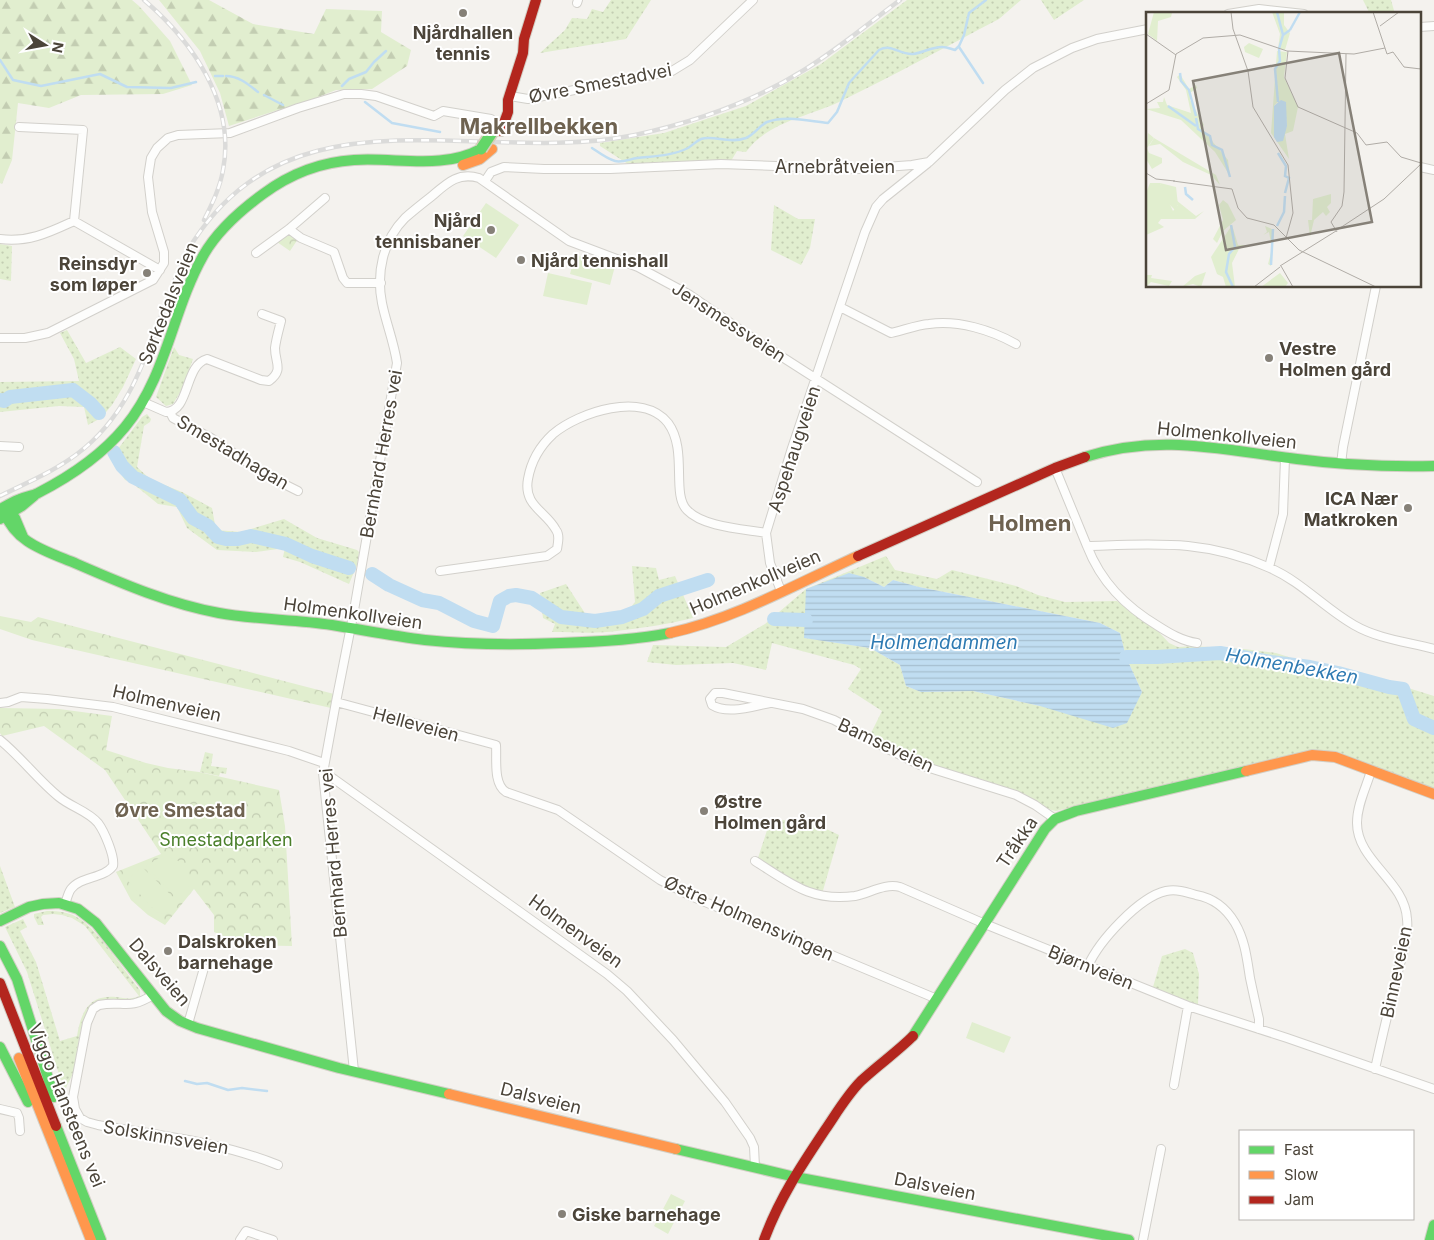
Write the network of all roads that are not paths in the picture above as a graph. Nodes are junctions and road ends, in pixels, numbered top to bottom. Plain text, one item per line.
1 (536, 0) edge
2 (543, 0) edge
3 (753, 0) edge
4 (1240, 12) edge
5 (1286, 12) edge
6 (1146, 29) edge
7 (523, 53) junction
8 (509, 98) junction
9 (491, 118) dead end
10 (19, 127) dead end
11 (930, 162) junction
12 (485, 181) junction
13 (447, 183) joint
14 (326, 198) dead end
15 (74, 221) junction
16 (289, 229) junction
17 (0, 239) edge
18 (256, 253) dead end
19 (160, 270) junction
20 (380, 283) junction
21 (1376, 288) edge
22 (840, 307) junction
23 (262, 314) dead end
24 (0, 338) edge
25 (1016, 344) dead end
26 (817, 379) junction
27 (143, 402) junction
28 (170, 412) junction
29 (0, 446) edge
30 (19, 447) dead end
31 (1285, 458) junction
32 (1341, 464) junction
33 (1434, 466) edge
34 (1055, 468) junction
35 (978, 482) dead end
36 (298, 491) dead end
37 (4, 512) edge
38 (766, 533) junction
39 (1087, 546) junction
40 (1269, 568) junction
41 (440, 571) dead end
42 (781, 591) junction
43 (351, 628) junction
44 (1196, 643) dead end
45 (1434, 649) edge
46 (336, 702) junction
47 (0, 703) edge
48 (770, 703) junction
49 (0, 740) edge
50 (496, 745) joint
51 (324, 763) junction
52 (1372, 772) junction
53 (323, 773) junction
54 (1434, 794) edge
55 (1058, 817) junction
56 (754, 861) dead end
57 (65, 904) junction
58 (0, 921) edge
59 (985, 924) junction
60 (0, 946) edge
61 (1088, 966) junction
62 (204, 968) dead end
63 (0, 982) edge
64 (153, 995) junction
65 (937, 999) junction
66 (1188, 1006) junction
67 (0, 1008) edge
68 (188, 1024) junction
69 (1259, 1029) junction
70 (0, 1047) edge
71 (1375, 1069) junction
72 (354, 1071) junction
73 (1174, 1085) dead end
74 (1434, 1089) edge
75 (0, 1109) edge
76 (20, 1131) dead end
77 (1161, 1148) dead end
78 (278, 1165) dead end
79 (62, 1167) junction
80 (755, 1167) junction
81 (795, 1177) junction
82 (79, 1184) junction
83 (1434, 1225) edge
84 (91, 1240) edge
85 (101, 1240) edge
86 (240, 1240) edge
87 (273, 1240) edge
88 (764, 1240) edge
89 (1129, 1240) edge
90 (1143, 1240) edge
91 (1430, 1240) edge

1 - 7 main road, Sørkedalsveien
2 - 7 main road, Sørkedalsveien
3 - 8 street, Øvre Smestadvei
4 - 5 street
6 - 11 street
7 - 8 main road, Sørkedalsveien
8 - 27 main road, Sørkedalsveien
9 - 19 street
10 - 15 street
11 - 12 street, Arnebråtveien
11 - 22 street, Aspehaugveien
12 - 13 street, Jensmessveien
12 - 26 street, Jensmessveien
13 - 20 street, Bernhard Herres vei
14 - 16 street
15 - 17 street
15 - 19 street
16 - 18 street
16 - 20 street
19 - 24 street
20 - 43 street, Bernhard Herres vei
21 - 32 street
22 - 25 street
22 - 26 street, Aspehaugveien
23 - 28 street, Smestadhagan
26 - 35 street, Jensmessveien
26 - 38 street, Aspehaugveien
27 - 28 street, Smestadhagan
27 - 37 main road, Sørkedalsveien
28 - 36 street, Smestadhagan
29 - 30 street
31 - 32 main road, Holmenkollveien
31 - 34 main road, Holmenkollveien
31 - 40 street
32 - 33 main road, Holmenkollveien
34 - 39 street
34 - 42 main road, Holmenkollveien
37 - 43 main road, Holmenkollveien
38 - 41 street
38 - 42 street, Aspehaugveien
39 - 40 street
39 - 44 street
40 - 45 street
42 - 43 main road, Holmenkollveien
43 - 46 street, Bernhard Herres vei
46 - 50 street, Helleveien
46 - 51 street, Bernhard Herres vei
47 - 51 street, Holmenveien
48 - 48 street, Bamseveien
48 - 55 street, Bamseveien
49 - 57 street
50 - 65 street, Østre Holmensvingen
51 - 53 street, Bernhard Herres vei
52 - 54 main road, Tråkka
52 - 55 main road, Tråkka
52 - 71 street, Binneveien
53 - 72 street, Bernhard Herres vei
53 - 80 street, Holmenveien
55 - 59 main road, Tråkka
56 - 59 street, Bjørnveien
57 - 58 main road, Dalsveien
57 - 64 main road, Dalsveien
59 - 61 street, Bjørnveien
59 - 65 main road, Tråkka
60 - 82 main road
61 - 66 street, Bjørnveien
61 - 69 street
62 - 68 street
63 - 82 main road, Viggo Hansteens vei
64 - 68 main road, Dalsveien
64 - 78 street, Solskinnsveien
65 - 81 main road, Tråkka
66 - 69 street, Bjørnveien
66 - 73 street
67 - 79 main road, Viggo Hansteens vei
68 - 72 main road, Dalsveien
69 - 71 street, Bjørnveien
70 - 79 main road
71 - 74 street, Bjørnveien
72 - 80 main road, Dalsveien
75 - 76 street
77 - 90 street
79 - 84 main road, Viggo Hansteens vei
80 - 81 main road, Dalsveien
81 - 88 main road
81 - 89 main road, Dalsveien
82 - 85 main road, Viggo Hansteens vei
83 - 91 main road
86 - 87 street

